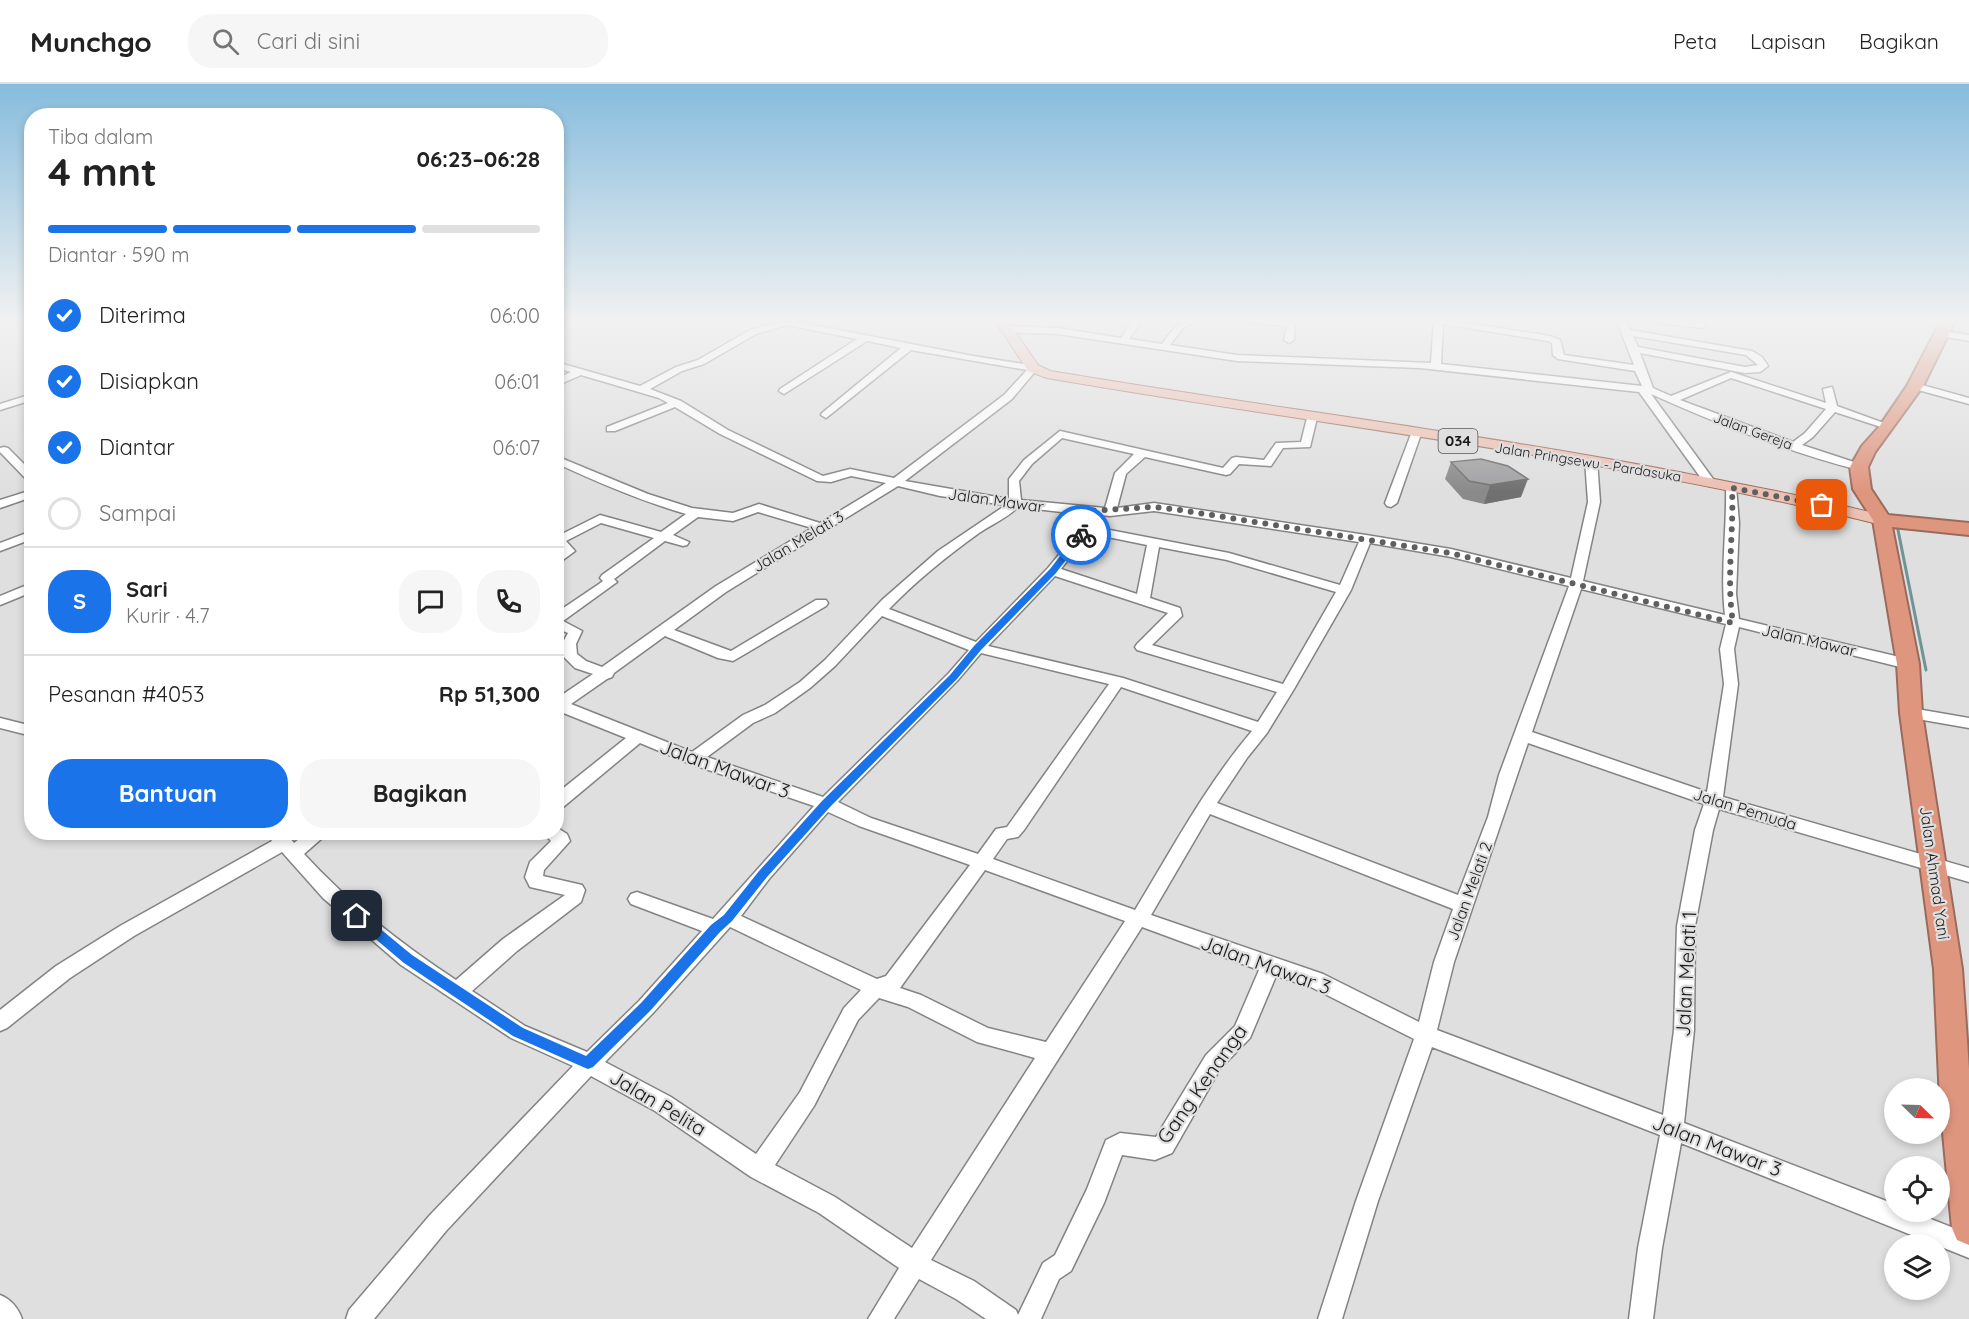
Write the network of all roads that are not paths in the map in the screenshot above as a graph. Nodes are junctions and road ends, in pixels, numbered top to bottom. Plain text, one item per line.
1 (597, 377) edge
2 (665, 377) edge
3 (806, 377) edge
4 (872, 377) edge
5 (1027, 377) edge
6 (1063, 377) edge
7 (1529, 377) edge
8 (1642, 377) edge
9 (1727, 377) edge
10 (1736, 377) edge
11 (1918, 377) edge
12 (1915, 386) junction
13 (642, 389) junction
14 (1828, 389) dead end
15 (1646, 390) junction
16 (784, 391) dead end
17 (1672, 399) junction
18 (24, 400) edge
19 (1969, 401) edge
20 (677, 404) junction
21 (0, 407) edge
22 (1832, 409) junction
23 (826, 415) dead end
24 (1312, 418) junction
25 (1887, 426) junction
26 (611, 429) dead end
27 (1416, 434) junction
28 (1794, 446) junction
29 (4, 450) dead end
30 (1143, 452) junction
31 (1591, 460) junction
32 (564, 463) edge
33 (1859, 467) junction
34 (24, 471) edge
35 (896, 482) junction
36 (1710, 483) junction
37 (1732, 488) junction
38 (24, 496) edge
39 (1015, 503) junction
40 (1391, 503) dead end
41 (0, 504) edge
42 (1086, 511) junction
43 (1110, 512) junction
44 (694, 514) junction
45 (1882, 520) junction
46 (821, 527) junction
47 (1082, 528) junction
48 (1969, 529) edge
49 (664, 535) junction
50 (24, 538) edge
51 (564, 538) edge
52 (1365, 539) junction
53 (683, 542) dead end
54 (1154, 543) junction
55 (0, 547) edge
56 (1053, 571) junction
57 (1576, 584) junction
58 (24, 590) edge
59 (1344, 590) junction
60 (1143, 599) junction
61 (0, 601) edge
62 (821, 603) dead end
63 (880, 610) junction
64 (564, 615) edge
65 (1733, 623) junction
66 (564, 625) edge
67 (664, 632) junction
68 (978, 648) junction
69 (1908, 664) junction
70 (607, 674) junction
71 (1118, 681) junction
72 (1286, 690) junction
73 (564, 702) edge
74 (564, 708) edge
75 (1911, 713) junction
76 (0, 723) edge
77 (1969, 723) edge
78 (24, 729) edge
79 (1262, 729) junction
80 (1523, 735) junction
81 (637, 737) junction
82 (694, 759) junction
83 (564, 797) edge
84 (1714, 800) junction
85 (826, 804) junction
86 (1208, 806) junction
87 (561, 840) edge
88 (283, 843) edge
89 (981, 863) junction
90 (1934, 866) junction
91 (1969, 875) edge
92 (637, 899) dead end
93 (1463, 905) junction
94 (1140, 918) junction
95 (722, 923) junction
96 (1270, 966) junction
97 (876, 988) junction
98 (458, 991) junction
99 (0, 1022) edge
100 (1426, 1035) junction
101 (1051, 1053) junction
102 (588, 1063) junction
103 (1672, 1130) junction
104 (759, 1169) junction
105 (1969, 1228) edge
106 (1969, 1246) edge
107 (916, 1265) junction
108 (0, 1307) edge
109 (364, 1317) edge
110 (10, 1319) edge
111 (880, 1319) edge
112 (1007, 1319) edge
113 (1028, 1319) edge
114 (1330, 1319) edge
115 (1641, 1319) edge

1 - 13 street, Jalan Mawar
2 - 13 street
3 - 16 street
4 - 23 street
5 - 35 street, Jalan Melati 3
6 - 24 main road, Jalan Pringsewu - Pardasuka / 034
7 - 15 street, Jalan Gereja
8 - 15 street
9 - 17 street
10 - 22 street
11 - 12 highway
12 - 19 street
12 - 25 highway
13 - 20 street, Jalan Mawar
14 - 22 street
15 - 17 street, Jalan Gereja
15 - 36 street
17 - 28 street, Jalan Gereja
18 - 21 street
20 - 26 street
20 - 35 street, Jalan Mawar
22 - 25 street
22 - 28 street
24 - 27 main road, Jalan Pringsewu - Pardasuka / 034
24 - 30 street
25 - 33 highway
27 - 31 main road, Jalan Pringsewu - Pardasuka / 034
27 - 40 street
28 - 33 street, Jalan Gereja
29 - 34 street
30 - 39 street
30 - 43 street
31 - 36 main road, Jalan Pringsewu - Pardasuka / 034
31 - 57 street, Jalan Melati 2
32 - 44 street
33 - 45 highway
35 - 39 street, Jalan Mawar
35 - 46 street, Jalan Melati 3
36 - 37 main road, Jalan Pringsewu - Pardasuka / 034
37 - 45 main road, Jalan Pringsewu - Pardasuka / 034
37 - 65 street, Jalan Melati 1
38 - 41 street
39 - 42 street, Jalan Mawar
39 - 63 street
42 - 43 street, Jalan Mawar
42 - 47 street
43 - 52 street, Jalan Mawar
44 - 46 street
44 - 49 street
45 - 48 highway
45 - 69 highway, Jalan Ahmad Yani
46 - 67 street, Jalan Melati 3
47 - 54 street
47 - 56 street
49 - 51 street
49 - 53 street
49 - 64 street
50 - 55 street
52 - 57 street, Jalan Mawar
52 - 59 street
54 - 59 street
54 - 60 street
56 - 60 street
56 - 68 street
57 - 65 street, Jalan Mawar
57 - 80 street, Jalan Melati 2
58 - 61 street
59 - 72 street
60 - 72 street
62 - 67 street
63 - 68 street
63 - 82 street
65 - 69 street, Jalan Mawar
65 - 84 street, Jalan Melati 1
66 - 70 street
67 - 70 street, Jalan Melati 3
68 - 71 street
68 - 85 street
69 - 75 highway, Jalan Ahmad Yani
70 - 73 street, Jalan Melati 3
71 - 79 street
71 - 89 street
72 - 79 street
74 - 81 street, Jalan Mawar 3
75 - 77 street
75 - 90 highway, Jalan Ahmad Yani
76 - 78 street
79 - 86 street
80 - 84 street, Jalan Pemuda
80 - 93 street, Jalan Melati 2
81 - 82 street, Jalan Mawar 3
81 - 83 street
82 - 85 street, Jalan Mawar 3
84 - 90 street, Jalan Pemuda
84 - 103 street, Jalan Melati 1
85 - 89 street, Jalan Mawar 3
85 - 95 street
86 - 93 street
86 - 94 street
87 - 98 street
88 - 98 street, Jalan Pelita
88 - 99 street
89 - 94 street, Jalan Mawar 3
89 - 97 street
90 - 91 street, Jalan Pemuda
90 - 105 highway, Jalan Ahmad Yani
92 - 95 street
93 - 100 street, Jalan Melati 2
94 - 96 street, Jalan Mawar 3
94 - 101 street
95 - 97 street
95 - 102 street
96 - 100 street, Jalan Mawar 3
96 - 113 street, Gang Kenanga
97 - 101 street
97 - 104 street
98 - 102 street, Jalan Pelita
100 - 103 street, Jalan Mawar 3
100 - 114 street, Jalan Melati 2
101 - 107 street
102 - 104 street, Jalan Pelita
102 - 109 street
103 - 106 street, Jalan Mawar 3
103 - 115 street, Jalan Melati 1
104 - 107 street, Jalan Pelita
107 - 111 street
107 - 112 street, Jalan Pelita
108 - 110 street

